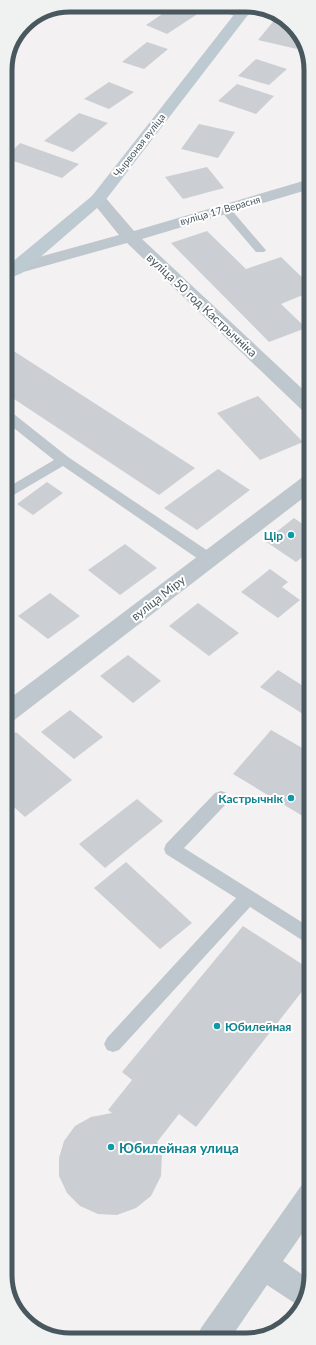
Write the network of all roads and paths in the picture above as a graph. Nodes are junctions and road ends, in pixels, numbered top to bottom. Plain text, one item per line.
1 (243, 12) edge
2 (304, 186) edge
3 (98, 199) junction
4 (225, 209) junction
5 (130, 237) junction
6 (260, 250) dead end
7 (12, 271) edge
8 (12, 272) edge
9 (304, 402) edge
10 (12, 420) edge
11 (63, 460) junction
12 (304, 486) edge
13 (12, 491) edge
14 (209, 559) junction
15 (12, 710) edge
16 (221, 798) dead end
17 (248, 897) junction
18 (304, 933) edge
19 (113, 1044) dead end
20 (304, 1206) edge
21 (264, 1265) junction
22 (301, 1291) edge
23 (216, 1333) edge

1 - 3 main road, Чырвоная вуліца
2 - 4 street, вуліца 17 Верасня
3 - 5 street, вуліца 50 год Кастрычніка
3 - 7 main road, Чырвоная вуліца
4 - 5 street, вуліца 17 Верасня
4 - 6 lane
5 - 8 street, Чырвоная вуліца
5 - 9 street, вуліца 50 год Кастрычніка
10 - 11 lane
11 - 13 lane
11 - 14 lane
12 - 14 street, вуліца Міру
14 - 15 street, вуліца Міру
16 - 17 lane
17 - 18 lane
17 - 19 lane
20 - 21 street
21 - 22 street
21 - 23 street

